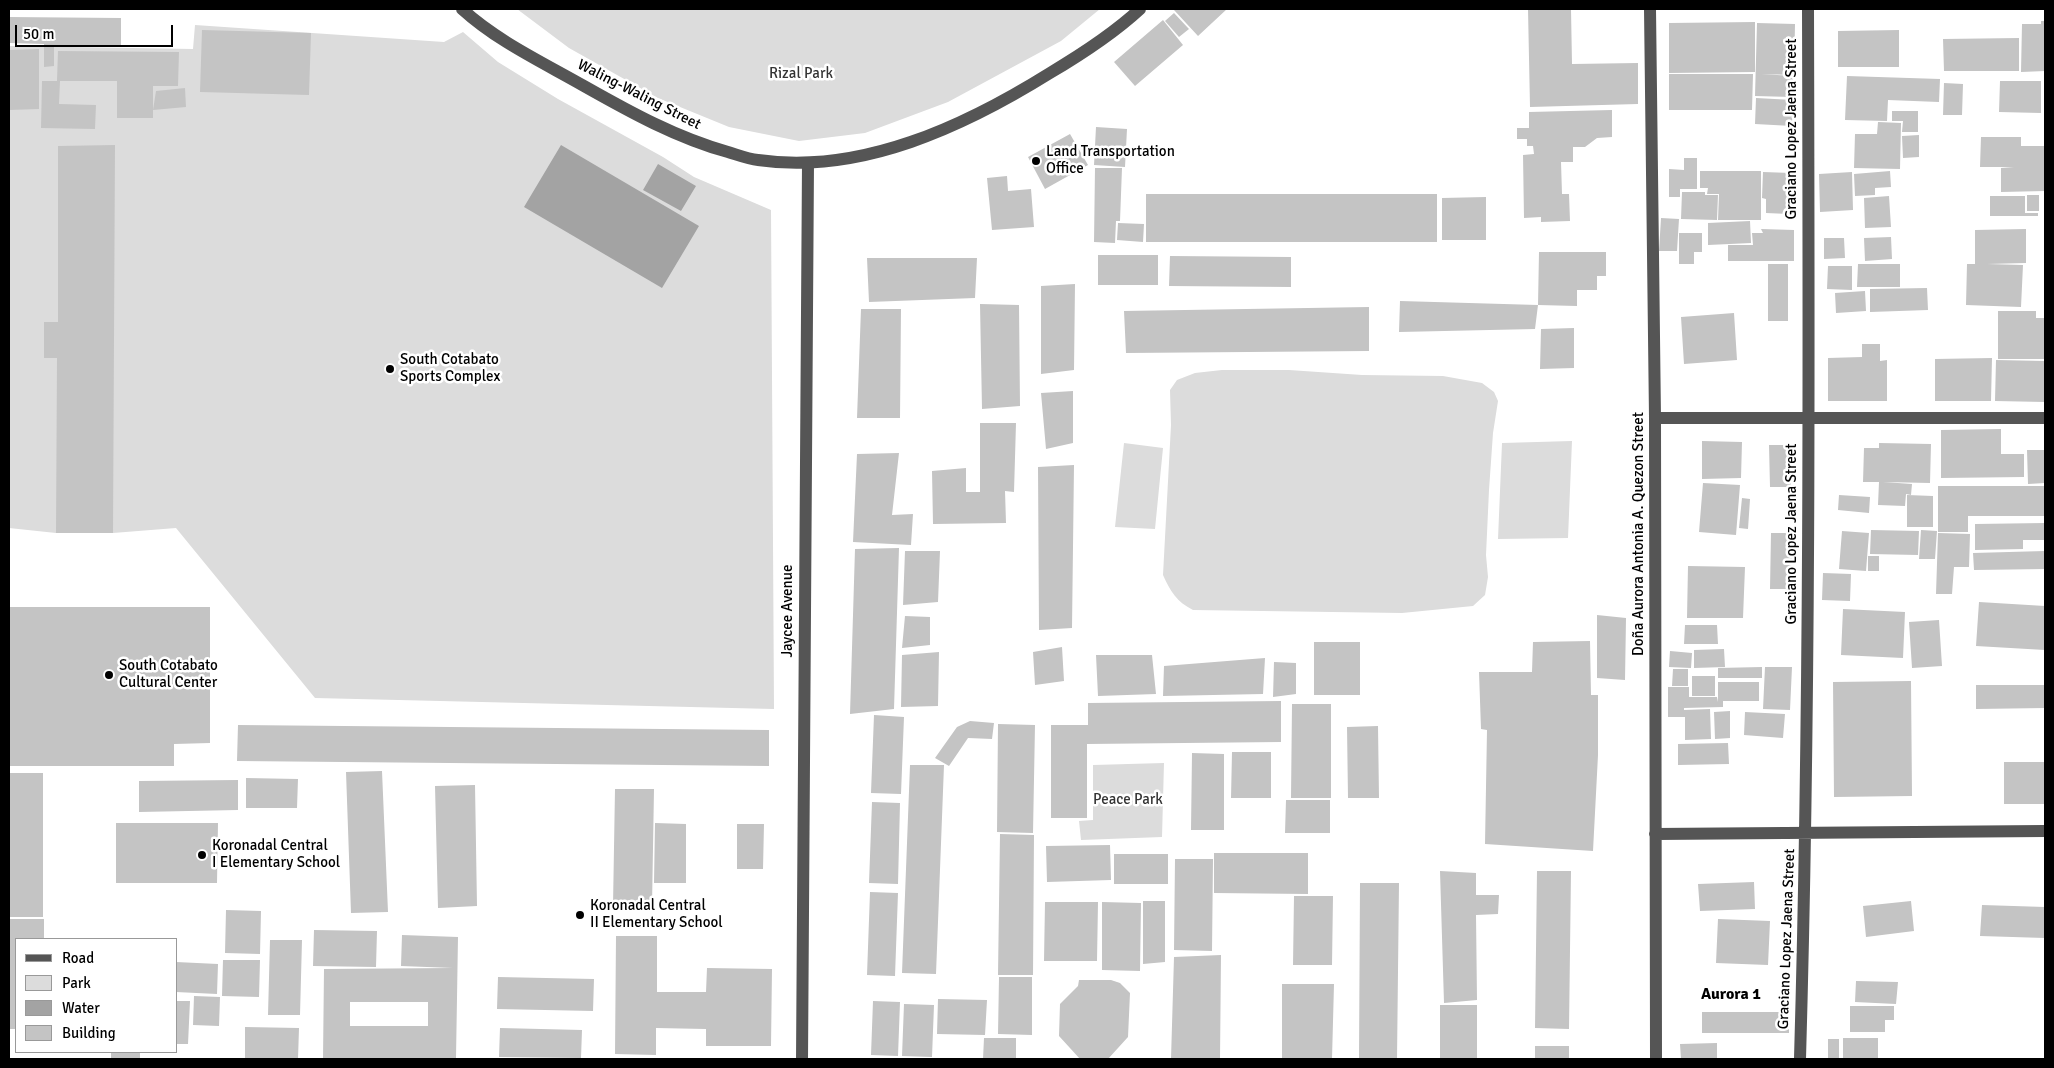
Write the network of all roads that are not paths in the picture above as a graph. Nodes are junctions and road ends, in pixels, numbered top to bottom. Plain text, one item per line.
1 (462, 9) edge
2 (1140, 9) edge
3 (1650, 9) edge
4 (1808, 9) edge
5 (808, 163) junction
6 (1655, 418) junction
7 (2045, 418) edge
8 (1810, 419) junction
9 (1806, 831) junction
10 (2045, 831) edge
11 (1655, 834) junction
12 (802, 1059) edge
13 (1656, 1059) edge
14 (1800, 1059) edge

1 - 5 street, Waling-Waling Street
2 - 5 street, Waling-Waling Street
3 - 6 street, Doña Aurora Antonia A. Quezon Street
4 - 8 street, Graciano Lopez Jaena Street
5 - 12 street, Jaycee Avenue
6 - 8 street
6 - 11 street, Doña Aurora Antonia A. Quezon Street
7 - 8 street
8 - 9 street, Graciano Lopez Jaena Street
9 - 10 street
9 - 11 street
9 - 14 street, Graciano Lopez Jaena Street
11 - 13 street, Doña Aurora Antonia A. Quezon Street

